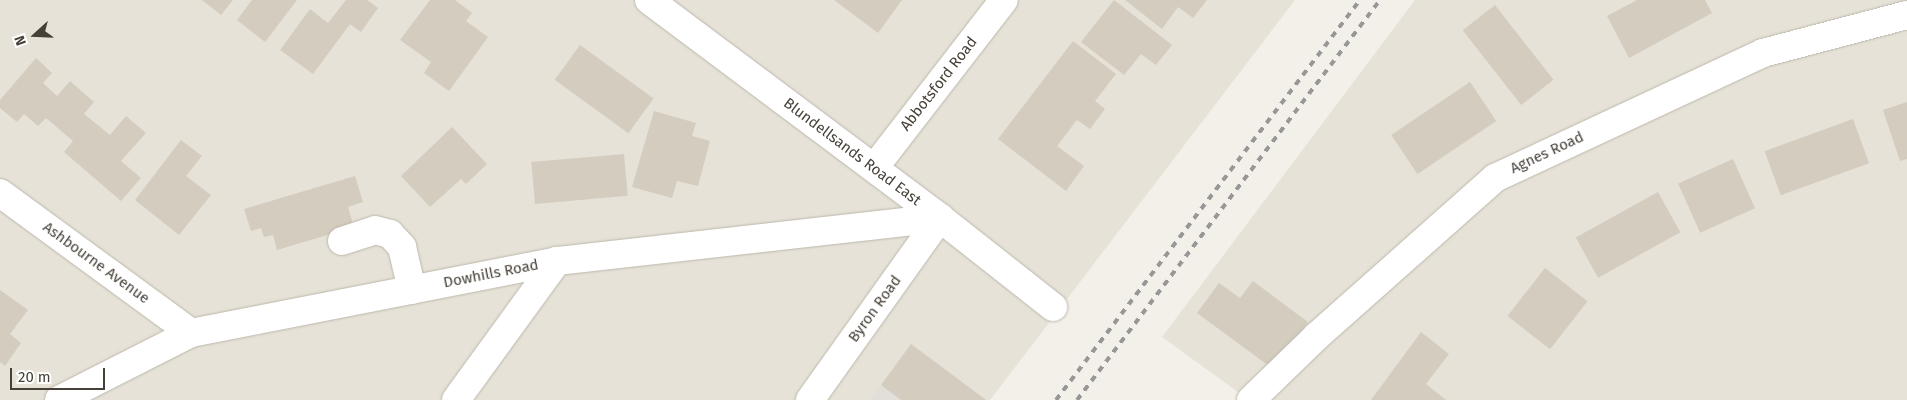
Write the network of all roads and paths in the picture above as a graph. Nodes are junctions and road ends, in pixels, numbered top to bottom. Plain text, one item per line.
1 (649, 0) edge
2 (1004, 0) edge
3 (1907, 15) edge
4 (874, 168) junction
5 (0, 192) edge
6 (940, 218) junction
7 (342, 240) dead end
8 (557, 261) junction
9 (412, 290) junction
10 (1053, 307) dead end
11 (191, 333) junction
12 (59, 400) edge
13 (456, 400) edge
14 (810, 400) edge
15 (1251, 400) edge

1 - 4 street, Blundellsands Road East
2 - 4 street, Abbotsford Road
3 - 15 street, Agnes Road
4 - 6 street, Blundellsands Road East
5 - 11 street, Ashbourne Avenue
6 - 8 street, Dowhills Road
6 - 10 street, Blundellsands Road East
6 - 14 street, Byron Road
7 - 9 street
8 - 9 street, Dowhills Road
8 - 13 street
9 - 11 street, Dowhills Road
11 - 12 street, Dowhills Road

